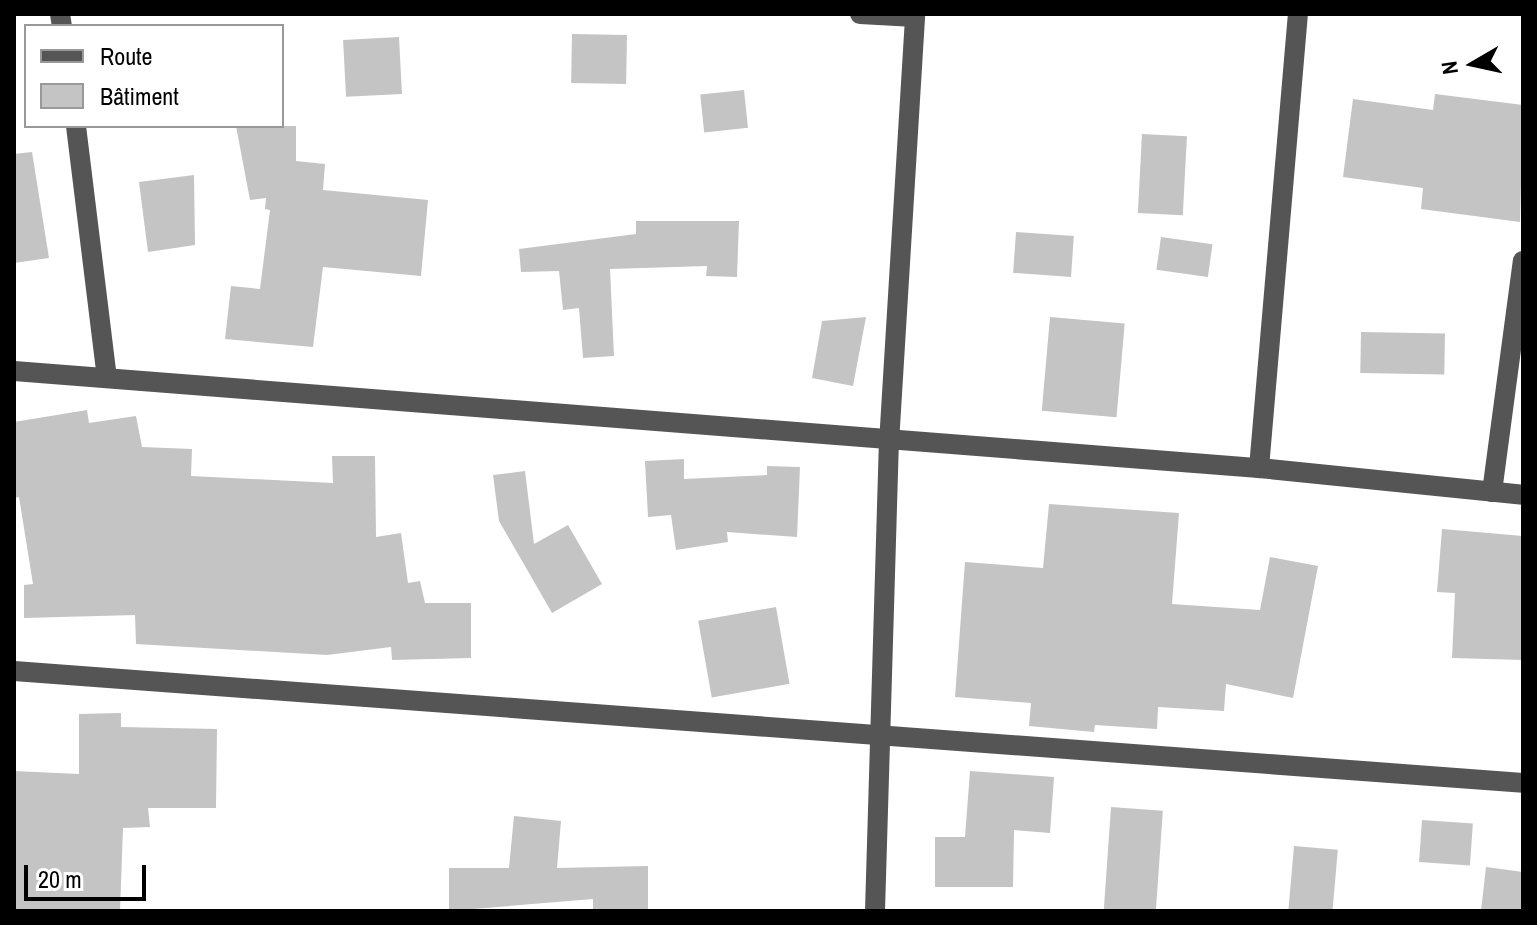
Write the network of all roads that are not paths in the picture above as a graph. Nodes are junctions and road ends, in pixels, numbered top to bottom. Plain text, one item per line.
1 (860, 14) edge
2 (1298, 14) edge
3 (915, 16) edge
4 (76, 128) edge
5 (1523, 261) edge
6 (14, 371) edge
7 (107, 378) junction
8 (889, 443) junction
9 (1259, 468) junction
10 (1492, 492) junction
11 (1523, 495) edge
12 (14, 671) edge
13 (882, 739) junction
14 (1523, 783) edge
15 (875, 911) edge

1 - 3 street
2 - 9 street
3 - 8 street
4 - 7 street
5 - 10 street
6 - 7 street
7 - 8 street
8 - 9 street
8 - 13 street
9 - 10 street
10 - 11 street
12 - 13 street
13 - 14 street
13 - 15 street

